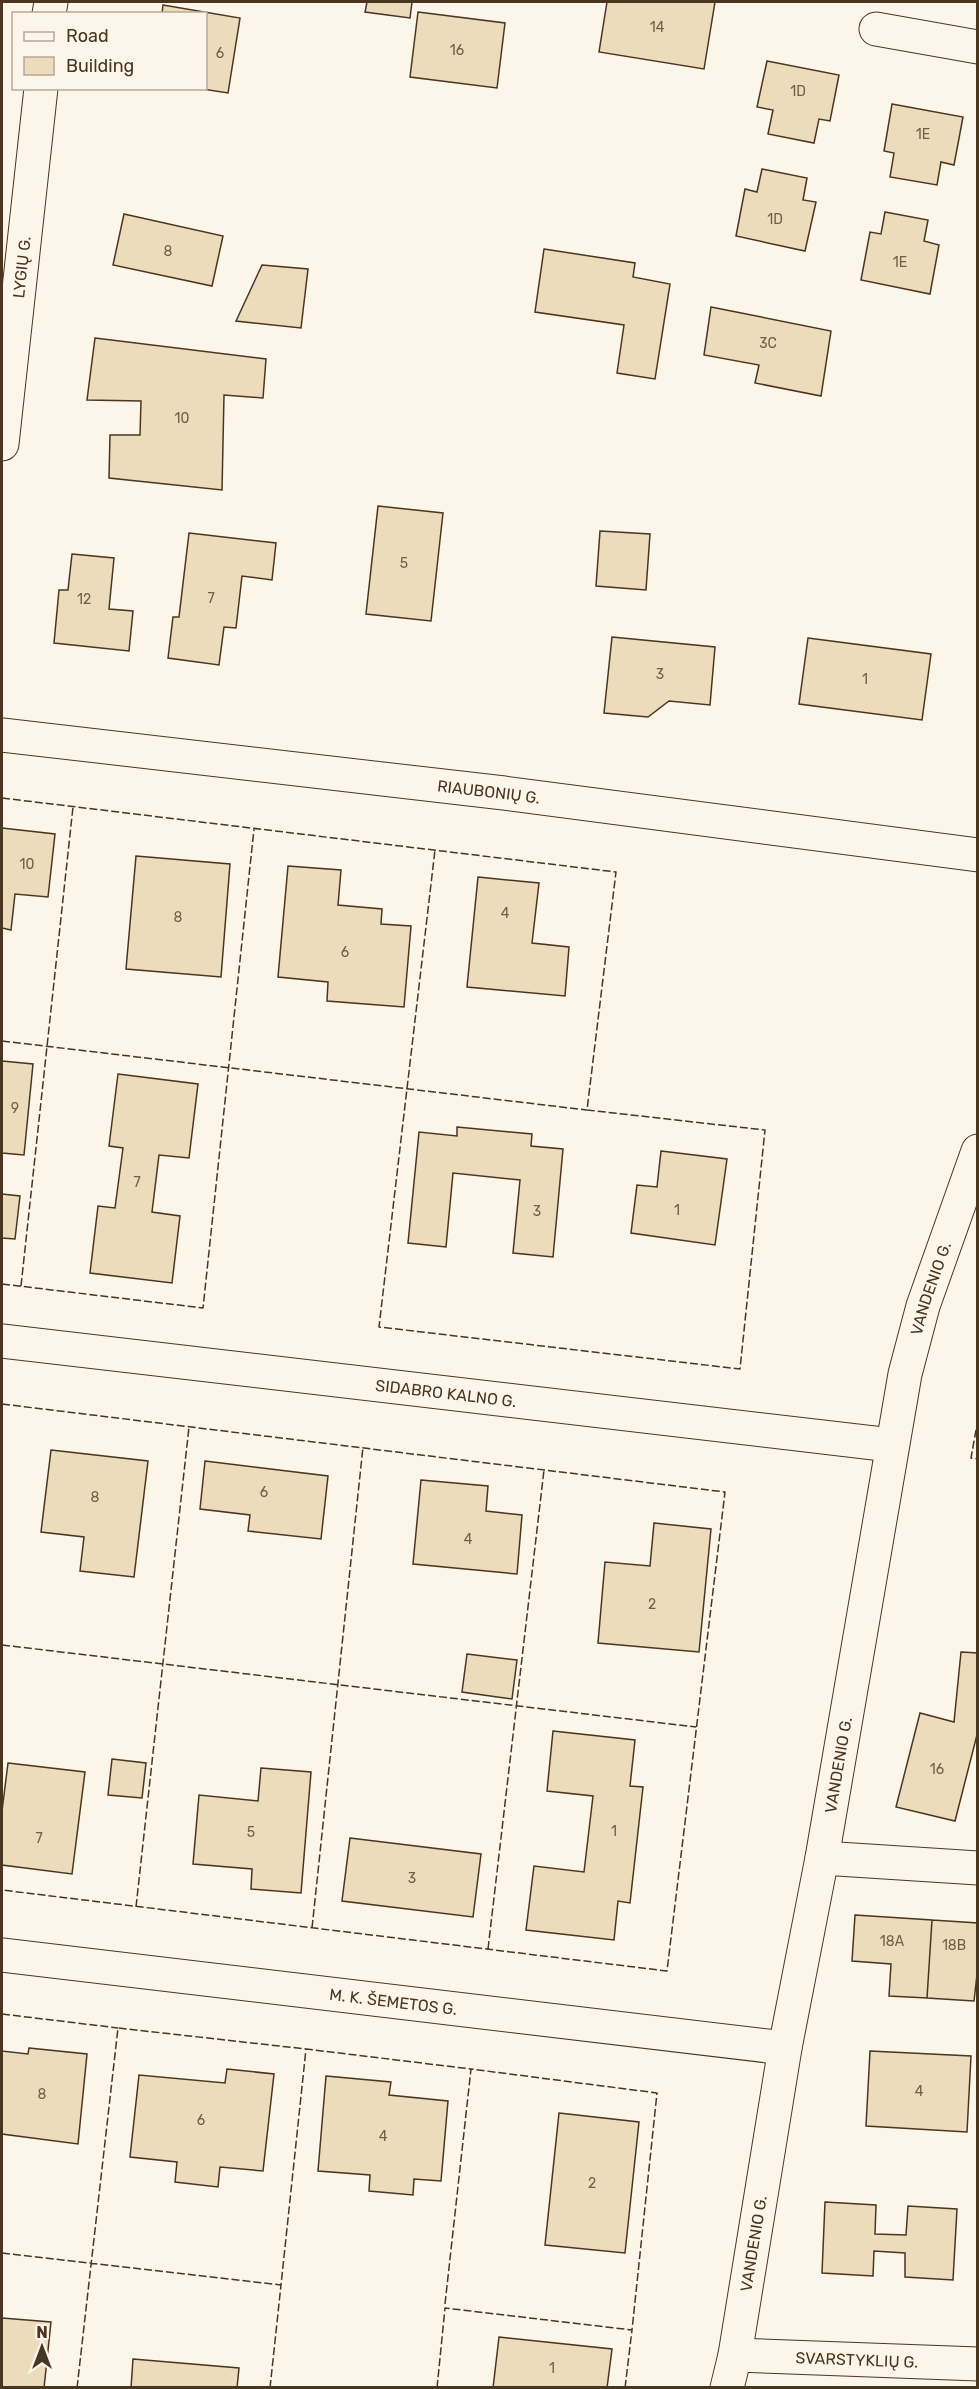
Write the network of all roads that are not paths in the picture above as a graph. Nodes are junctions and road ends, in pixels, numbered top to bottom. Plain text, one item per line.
1 (876, 29) dead end
2 (978, 47) edge
3 (41, 90) edge
4 (2, 444) edge
5 (2, 735) edge
6 (978, 855) edge
7 (978, 1151) edge
8 (972, 1182) edge
9 (2, 1341) edge
10 (891, 1445) junction
11 (822, 1858) junction
12 (978, 1868) edge
13 (2, 1955) edge
14 (785, 2048) junction
15 (735, 2355) junction
16 (978, 2364) edge
17 (728, 2388) edge

1 - 2 street
3 - 4 street, LYGIŲ G.
5 - 6 street, RIAUBONIŲ G.
7 - 8 street, VANDENIO G.
8 - 10 street, VANDENIO G.
9 - 10 street, SIDABRO KALNO G.
10 - 11 street, VANDENIO G.
11 - 12 street
11 - 14 street, VANDENIO G.
13 - 14 street, M. K. ŠEMETOS G.
14 - 15 street, VANDENIO G.
15 - 16 street, SVARSTYKLIŲ G.
15 - 17 street, VANDENIO G.

